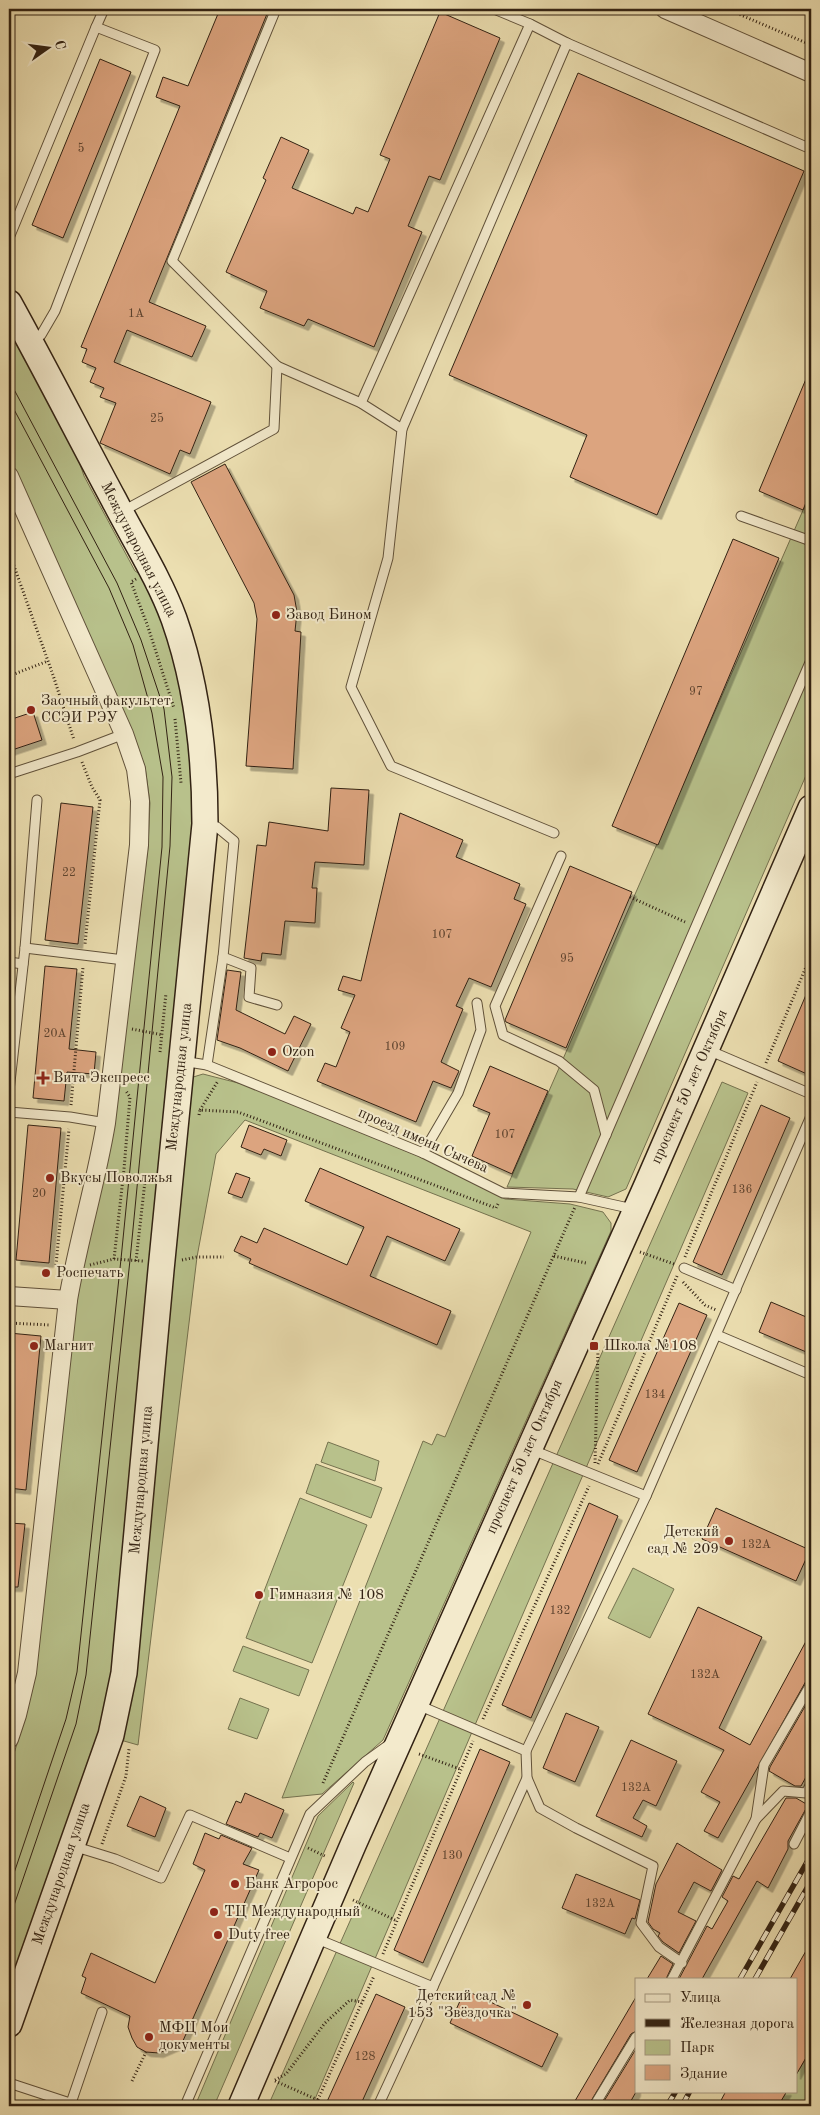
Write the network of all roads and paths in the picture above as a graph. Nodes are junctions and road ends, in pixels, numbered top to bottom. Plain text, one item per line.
1 (104, 9) edge
2 (276, 9) edge
3 (494, 9) edge
4 (665, 9) edge
5 (727, 9) edge
6 (530, 24) junction
7 (96, 27) junction
8 (567, 43) junction
9 (811, 45) edge
10 (811, 73) edge
11 (811, 149) edge
12 (9, 238) edge
13 (9, 303) edge
14 (30, 341) junction
15 (277, 366) junction
16 (361, 403) junction
17 (402, 429) junction
18 (9, 476) edge
19 (15, 505) edge
20 (120, 513) junction
21 (741, 516) dead end
22 (811, 541) edge
23 (9, 552) edge
24 (131, 582) dead end
25 (811, 660) edge
26 (48, 661) junction
27 (9, 676) edge
28 (124, 734) junction
29 (77, 752) junction
30 (9, 774) edge
31 (182, 788) dead end
32 (37, 800) dead end
33 (811, 808) edge
34 (205, 824) junction
35 (554, 833) dead end
36 (561, 856) dead end
37 (630, 897) dead end
38 (694, 927) junction
39 (25, 948) junction
40 (84, 955) junction
41 (811, 955) edge
42 (223, 957) junction
43 (124, 960) junction
44 (9, 962) edge
45 (23, 964) junction
46 (166, 986) dead end
47 (477, 1003) dead end
48 (277, 1005) dead end
49 (128, 1028) dead end
50 (172, 1048) junction
51 (706, 1049) junction
52 (207, 1065) junction
53 (224, 1072) junction
54 (761, 1073) junction
55 (122, 1086) dead end
56 (9, 1091) edge
57 (811, 1094) edge
58 (200, 1110) junction
59 (9, 1112) edge
60 (811, 1116) edge
61 (70, 1117) junction
62 (198, 1120) dead end
63 (106, 1124) junction
64 (606, 1135) junction
65 (424, 1153) junction
66 (150, 1175) dead end
67 (503, 1193) junction
68 (579, 1197) junction
69 (635, 1210) junction
70 (639, 1251) dead end
71 (172, 1256) junction
72 (554, 1256) junction
73 (224, 1257) dead end
74 (685, 1258) dead end
75 (114, 1259) junction
76 (136, 1260) junction
77 (586, 1263) dead end
78 (683, 1267) joint
79 (73, 1270) junction
80 (736, 1290) junction
81 (9, 1296) edge
82 (68, 1300) junction
83 (725, 1315) junction
84 (9, 1323) edge
85 (50, 1325) dead end
86 (716, 1335) junction
87 (598, 1349) dead end
88 (811, 1375) edge
89 (529, 1448) junction
90 (595, 1474) junction
91 (646, 1496) junction
92 (811, 1684) edge
93 (416, 1704) junction
94 (478, 1730) junction
95 (402, 1734) junction
96 (9, 1739) edge
97 (526, 1751) junction
98 (419, 1754) dead end
99 (461, 1769) junction
100 (527, 1778) junction
101 (811, 1784) edge
102 (809, 1795) edge
103 (811, 1811) edge
104 (310, 1814) junction
105 (756, 1819) junction
106 (794, 1844) dead end
107 (72, 1846) junction
108 (316, 1852) dead end
109 (327, 1857) dead end
110 (290, 1858) junction
111 (353, 1900) dead end
112 (397, 1921) junction
113 (315, 1938) junction
114 (682, 1963) junction
115 (379, 1965) junction
116 (673, 1978) edge
117 (433, 1987) junction
118 (362, 2002) junction
119 (102, 2012) dead end
120 (9, 2024) edge
121 (635, 2040) edge
122 (146, 2052) dead end
123 (132, 2081) dead end
124 (9, 2083) edge
125 (318, 2100) junction
126 (73, 2105) edge
127 (185, 2106) edge
128 (241, 2106) edge
129 (315, 2106) edge
130 (378, 2106) edge
131 (594, 2106) edge

1 - 7 lane
2 - 15 lane
3 - 6 lane
4 - 10 street
5 - 9 path
6 - 8 lane
6 - 16 lane
7 - 12 lane
7 - 14 lane
8 - 11 lane
8 - 17 lane
13 - 14 street, Международная улица
14 - 20 street, Международная улица
15 - 16 lane
15 - 20 lane
16 - 17 lane
17 - 35 lane
18 - 19 street
19 - 28 street
20 - 34 street, Международная улица
21 - 22 lane
23 - 26 path
24 - 31 path
25 - 38 lane
26 - 27 path
26 - 29 path
28 - 29 lane
28 - 43 street
29 - 30 lane
29 - 40 path
32 - 39 lane
33 - 51 street, проспект 50 лет Октября
34 - 42 lane
34 - 50 street, Международная улица
36 - 64 lane
37 - 38 path
38 - 64 lane
39 - 40 lane
39 - 45 lane
40 - 43 lane
40 - 61 path
41 - 54 path
42 - 48 lane
42 - 52 lane
43 - 63 street
44 - 45 lane
45 - 56 lane
46 - 50 path
47 - 65 lane
49 - 50 path
50 - 52 lane, проезд имени Сычева
50 - 71 street, Международная улица
51 - 54 lane
51 - 69 street, проспект 50 лет Октября
52 - 53 lane, проезд имени Сычева
53 - 58 path
53 - 65 lane, проезд имени Сычева
54 - 57 lane
54 - 74 path
55 - 75 path
58 - 62 path
58 - 67 path
59 - 61 lane
60 - 80 lane
61 - 63 lane
61 - 79 path
63 - 79 street
64 - 68 lane
65 - 67 lane, проезд имени Сычева
66 - 76 path
67 - 68 lane, проезд имени Сычева
68 - 69 lane, проезд имени Сычева
68 - 72 path
69 - 89 street, проспект 50 лет Октября
70 - 78 path
71 - 73 path
71 - 76 path
71 - 107 street, Международная улица
72 - 77 path
72 - 104 path
75 - 76 path
75 - 79 path
78 - 80 lane
79 - 82 street
80 - 83 lane
81 - 82 street
82 - 96 street
83 - 86 lane
83 - 90 path
84 - 85 path
86 - 88 lane
86 - 91 lane
87 - 90 path
89 - 90 lane
89 - 93 street, проспект 50 лет Октября
90 - 91 lane
90 - 94 path
91 - 97 lane
92 - 105 lane
93 - 94 lane
93 - 95 street, проспект 50 лет Октября
94 - 97 lane
94 - 99 path
95 - 104 lane
95 - 113 street, проспект 50 лет Октября
97 - 100 lane
98 - 99 path
99 - 112 path
100 - 114 lane
100 - 117 lane
101 - 102 lane
102 - 105 lane
103 - 106 lane
104 - 110 lane
105 - 114 lane
107 - 110 lane
107 - 120 street, Международная улица
108 - 109 path
110 - 127 lane
111 - 112 path
112 - 115 path
113 - 115 lane
113 - 128 street, проспект 50 лет Октября
114 - 116 lane
115 - 117 lane
115 - 118 path
117 - 130 lane
118 - 125 path
118 - 125 path
119 - 126 lane
121 - 131 lane
122 - 123 path
124 - 126 lane
125 - 129 path

